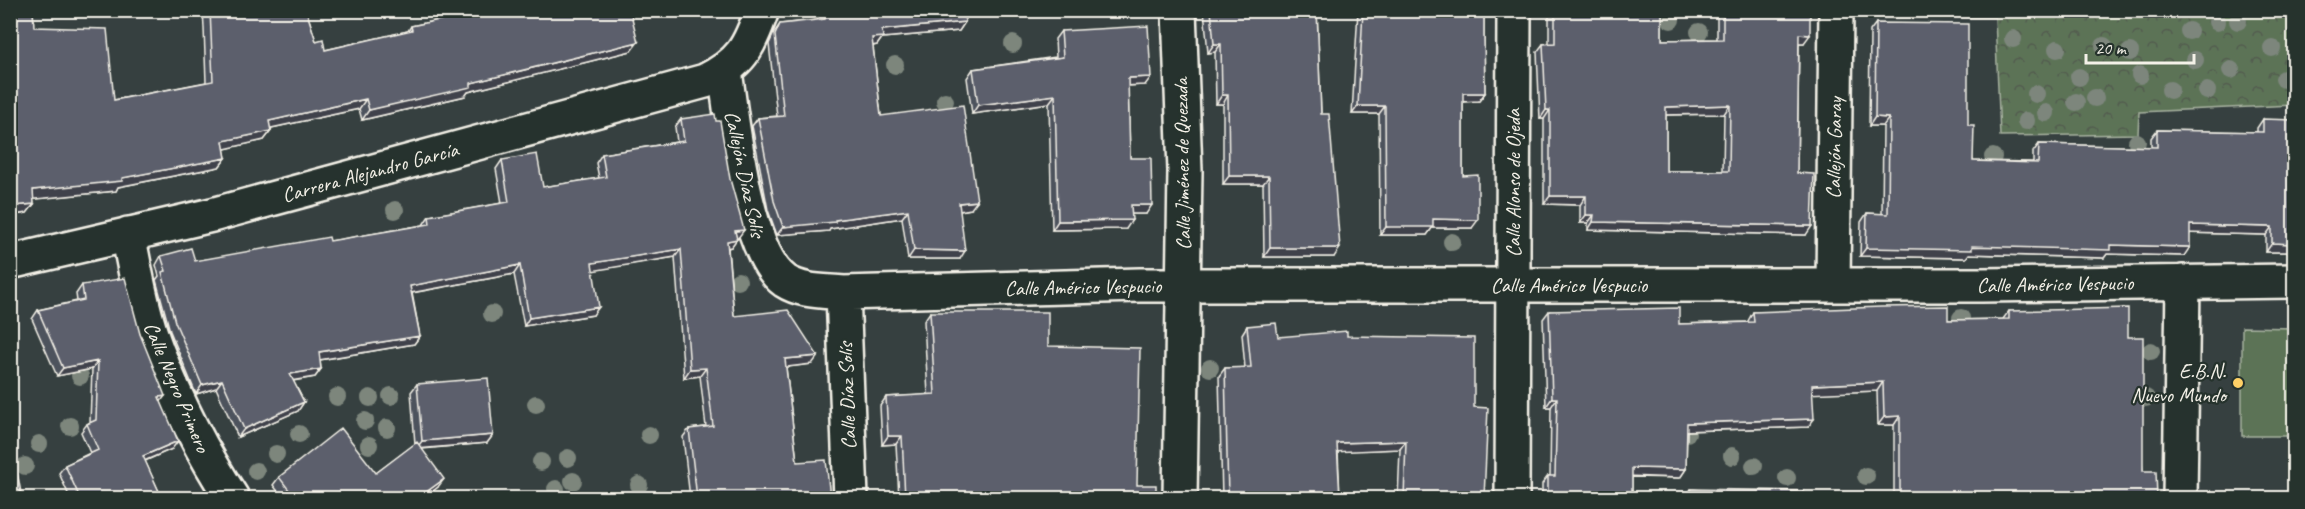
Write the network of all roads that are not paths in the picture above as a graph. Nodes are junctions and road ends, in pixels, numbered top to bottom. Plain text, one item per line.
1 (762, 10) edge
2 (1179, 10) edge
3 (1514, 10) edge
4 (1836, 10) edge
5 (725, 71) junction
6 (128, 234) junction
7 (10, 262) edge
8 (2295, 281) edge
9 (2183, 282) junction
10 (1513, 285) junction
11 (1833, 285) junction
12 (1183, 286) junction
13 (843, 292) junction
14 (232, 498) edge
15 (851, 498) edge
16 (1180, 498) edge
17 (1512, 498) edge
18 (2180, 498) edge

1 - 5 street
2 - 12 street, Calle Jiménez de Quezada
3 - 10 street, Calle Alonso de Ojeda
4 - 11 street, Callejón Garay
5 - 6 street, Carrera Alejandro García
5 - 13 street, Callejón Díaz Solís
6 - 7 street, Carrera Alejandro García
6 - 14 street, Calle Negro Primero
8 - 9 street, Calle Américo Vespucio
9 - 11 street, Calle Américo Vespucio
9 - 18 street
10 - 11 street, Calle Américo Vespucio
10 - 12 street, Calle Américo Vespucio
10 - 17 street, Calle Alonso de Ojeda
12 - 13 street, Calle Américo Vespucio
12 - 16 street, Calle Jiménez de Quezada
13 - 15 street, Calle Díaz Solís

